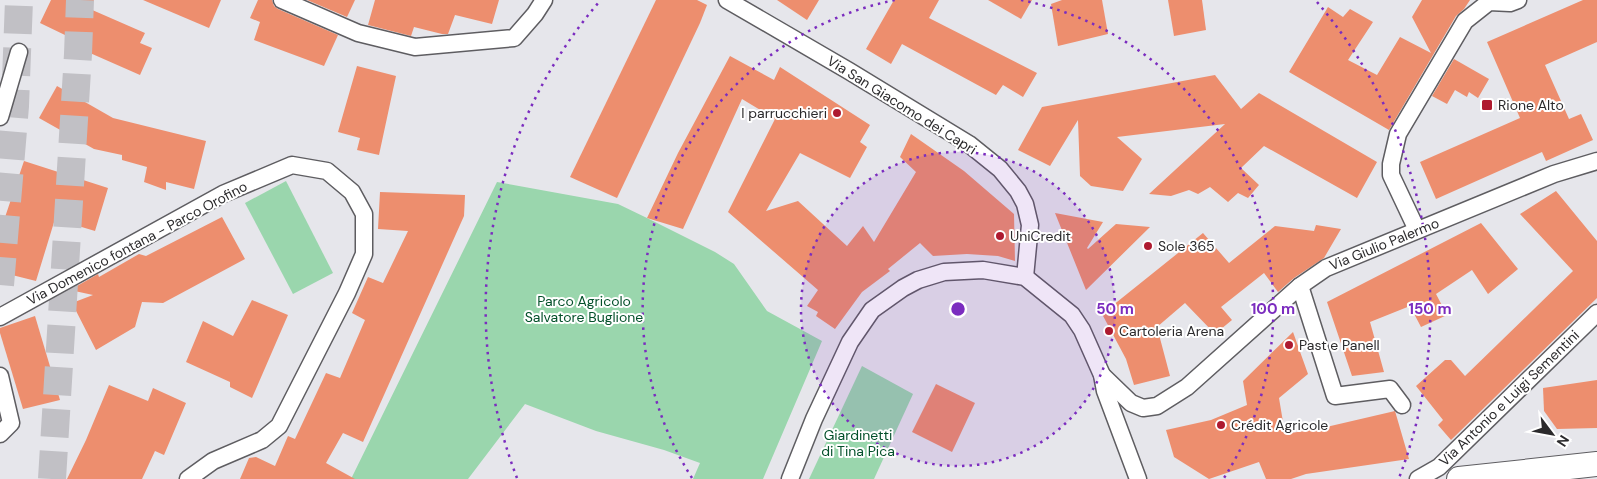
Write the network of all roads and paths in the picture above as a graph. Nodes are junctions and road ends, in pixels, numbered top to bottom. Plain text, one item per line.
1 (282, 0) edge
2 (544, 0) edge
3 (727, 0) edge
4 (1518, 0) edge
5 (1488, 1) edge
6 (19, 52) dead end
7 (0, 116) edge
8 (1597, 161) edge
9 (1417, 230) junction
10 (1026, 277) junction
11 (1300, 286) junction
12 (1597, 313) edge
13 (0, 317) edge
14 (1102, 375) junction
15 (0, 376) edge
16 (1402, 405) dead end
17 (0, 434) edge
18 (1597, 464) edge
19 (188, 479) edge
20 (790, 479) edge
21 (1138, 479) edge
22 (1418, 479) edge
23 (1459, 479) edge

1 - 2 street
3 - 10 street, Via San Giacomo dei Capri
4 - 5 street
5 - 9 street
6 - 7 street
8 - 9 street, Via Giulio Palermo
9 - 11 street, Via Giulio Palermo
10 - 14 street
10 - 20 street
11 - 14 street, Via Giulio Palermo
11 - 16 street
12 - 22 street, Via Antonio e Luigi Sementini
13 - 19 street, Via Domenico fontana - Parco Orofino
14 - 21 street
15 - 17 street
18 - 23 main road

